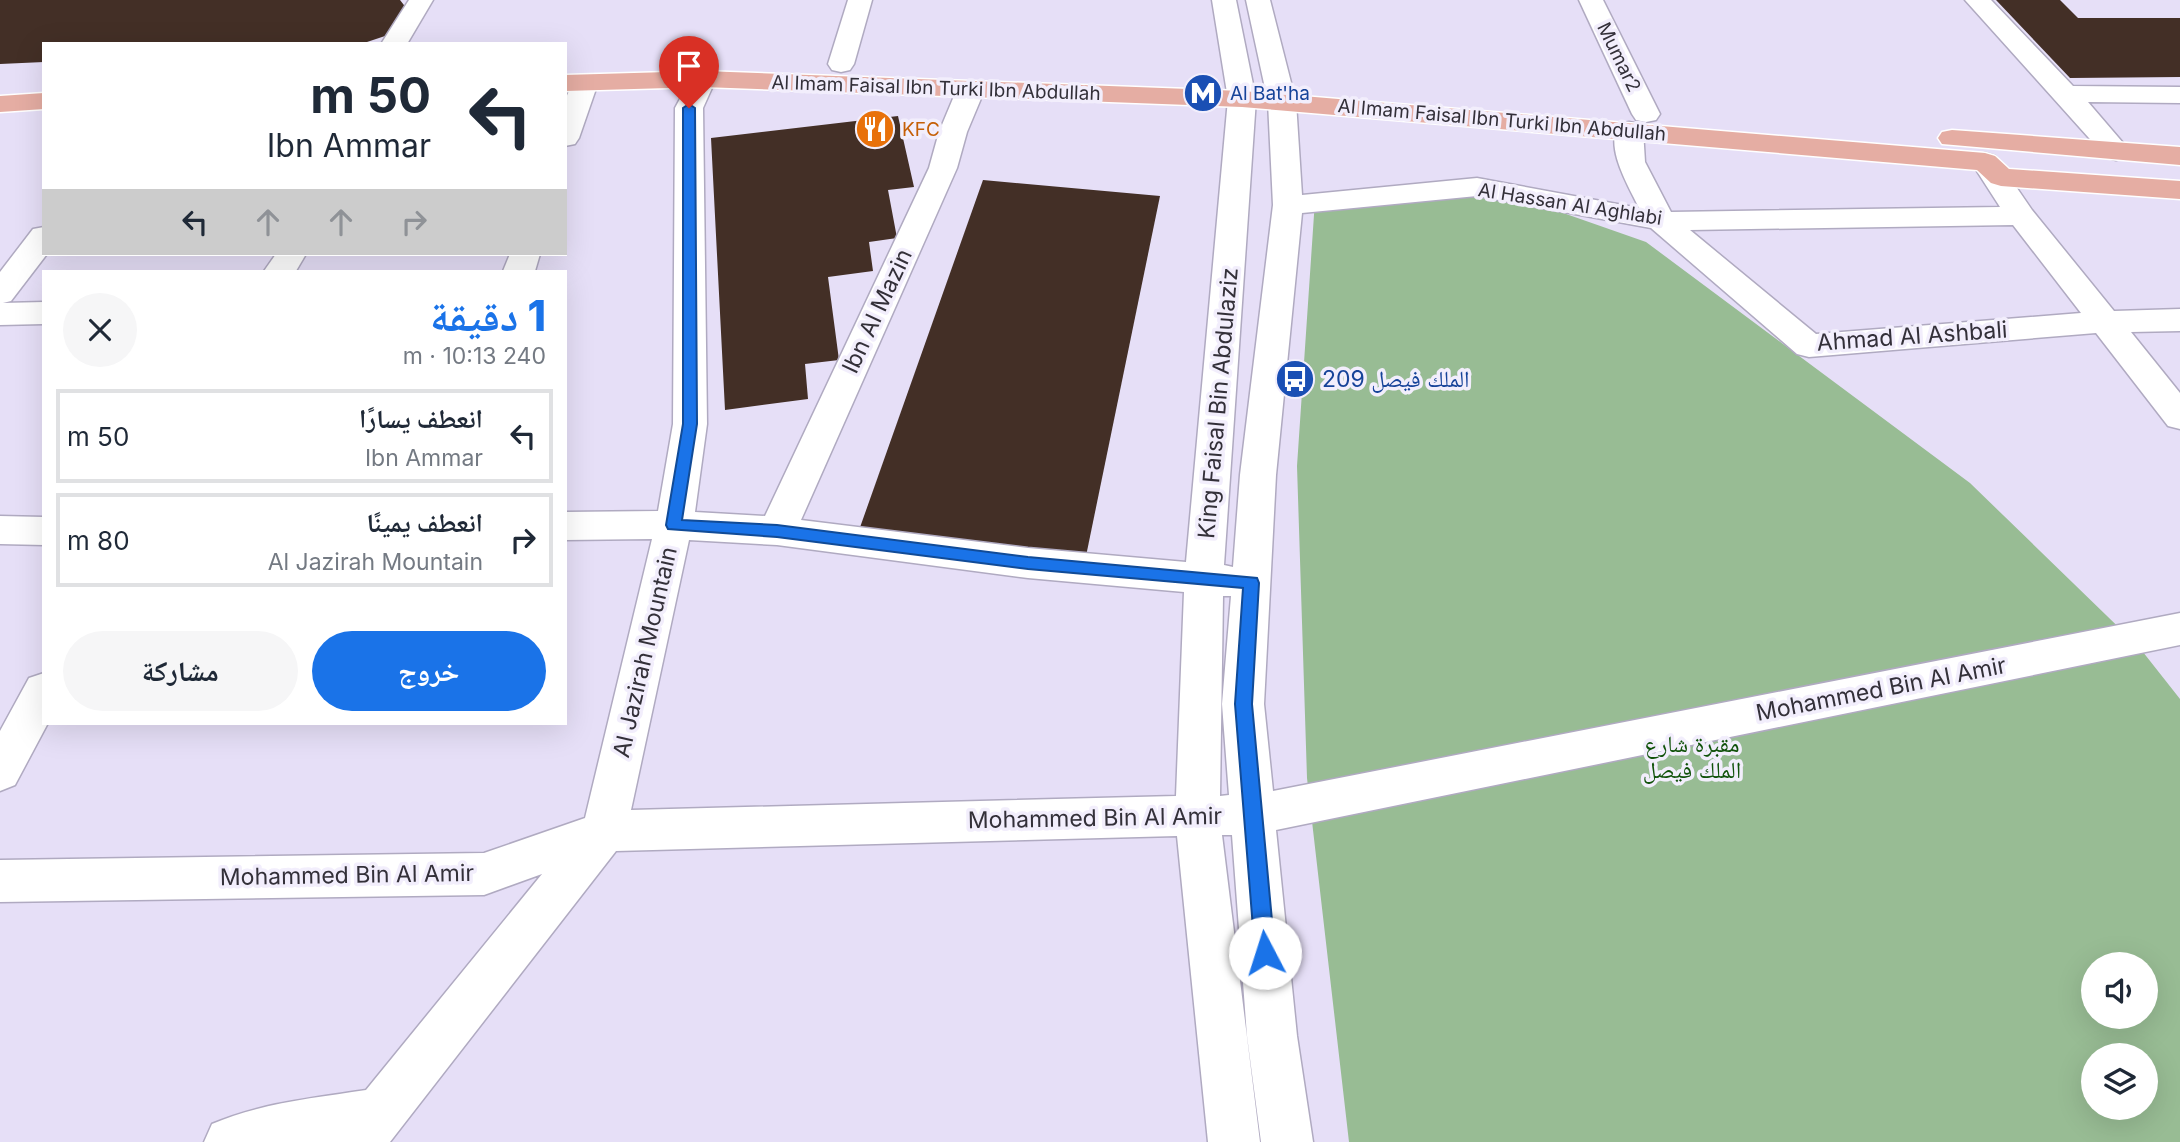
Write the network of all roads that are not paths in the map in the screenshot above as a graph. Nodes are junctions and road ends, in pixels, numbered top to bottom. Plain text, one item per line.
1 (421, 0) edge
2 (860, 0) edge
3 (1224, 0) edge
4 (1258, 0) edge
5 (1591, 0) edge
6 (1977, 0) edge
7 (395, 42) edge
8 (841, 64) junction
9 (572, 78) edge
10 (703, 79) junction
11 (42, 84) edge
12 (0, 85) edge
13 (971, 89) junction
14 (1260, 92) junction
15 (2066, 94) junction
16 (2180, 95) edge
17 (42, 101) edge
18 (0, 104) edge
19 (567, 121) edge
20 (1638, 122) junction
21 (2116, 151) junction
22 (2180, 156) edge
23 (1985, 162) junction
24 (2180, 190) edge
25 (1288, 205) junction
26 (2021, 216) junction
27 (1661, 221) junction
28 (42, 239) edge
29 (0, 294) edge
30 (42, 313) edge
31 (0, 314) edge
32 (2180, 320) edge
33 (2105, 322) junction
34 (2180, 417) edge
35 (674, 525) junction
36 (567, 526) edge
37 (0, 530) edge
38 (42, 531) edge
39 (777, 531) junction
40 (1204, 579) junction
41 (1251, 583) junction
42 (2180, 629) edge
43 (42, 694) edge
44 (0, 772) edge
45 (1253, 815) junction
46 (1197, 816) junction
47 (604, 831) junction
48 (0, 881) edge
49 (368, 1128) edge
50 (230, 1142) edge
51 (1234, 1142) edge
52 (1287, 1142) edge

1 - 7 street
2 - 8 street
3 - 14 street, King Faisal Bin Abdulaziz
4 - 14 street, King Faisal Bin Abdulaziz
5 - 20 street, Mumar2
6 - 15 street
8 - 9 main road, Al Imam Faisal Ibn Turki Ibn Abdullah
8 - 14 main road, Al Imam Faisal Ibn Turki Ibn Abdullah
9 - 10 main road, Al Imam Faisal Ibn Turki Ibn Abdullah
9 - 19 street
10 - 13 main road, Al Imam Faisal Ibn Turki Ibn Abdullah
10 - 35 street, Al Jazirah Mountain
11 - 12 main road
13 - 14 main road, Al Imam Faisal Ibn Turki Ibn Abdullah
13 - 39 street, Ibn Al Mazin
14 - 20 main road, Al Imam Faisal Ibn Turki Ibn Abdullah
14 - 25 street, King Faisal Bin Abdulaziz
14 - 40 street, King Faisal Bin Abdulaziz
15 - 16 street
15 - 21 street
17 - 18 main road
20 - 21 main road, Al Imam Faisal Ibn Turki Ibn Abdullah
20 - 23 main road, Al Imam Faisal Ibn Turki Ibn Abdullah
20 - 27 street, Ahmad Al Ashbali
21 - 22 main road, Al Imam Faisal Ibn Turki Ibn Abdullah
23 - 24 main road, Al Imam Faisal Ibn Turki Ibn Abdullah
23 - 26 street
25 - 27 street, Al Hassan Al Aghlabi
25 - 41 street, King Faisal Bin Abdulaziz
26 - 27 street, Al Hassan Al Aghlabi
26 - 33 street
27 - 33 street, Ahmad Al Ashbali
28 - 29 street
30 - 31 street
32 - 33 street, Ahmad Al Ashbali
33 - 34 street
35 - 36 street
35 - 39 street
35 - 47 street, Al Jazirah Mountain
37 - 38 street
39 - 40 street
40 - 41 street
40 - 46 street, King Faisal Bin Abdulaziz
41 - 45 street, King Faisal Bin Abdulaziz
42 - 45 street, Mohammed Bin Al Amir
43 - 44 street
45 - 46 street, Mohammed Bin Al Amir
45 - 52 street, King Faisal Bin Abdulaziz
46 - 47 street, Mohammed Bin Al Amir
46 - 51 street, King Faisal Bin Abdulaziz
47 - 48 street, Mohammed Bin Al Amir
47 - 49 street, Al Jazirah Mountain
49 - 50 street

